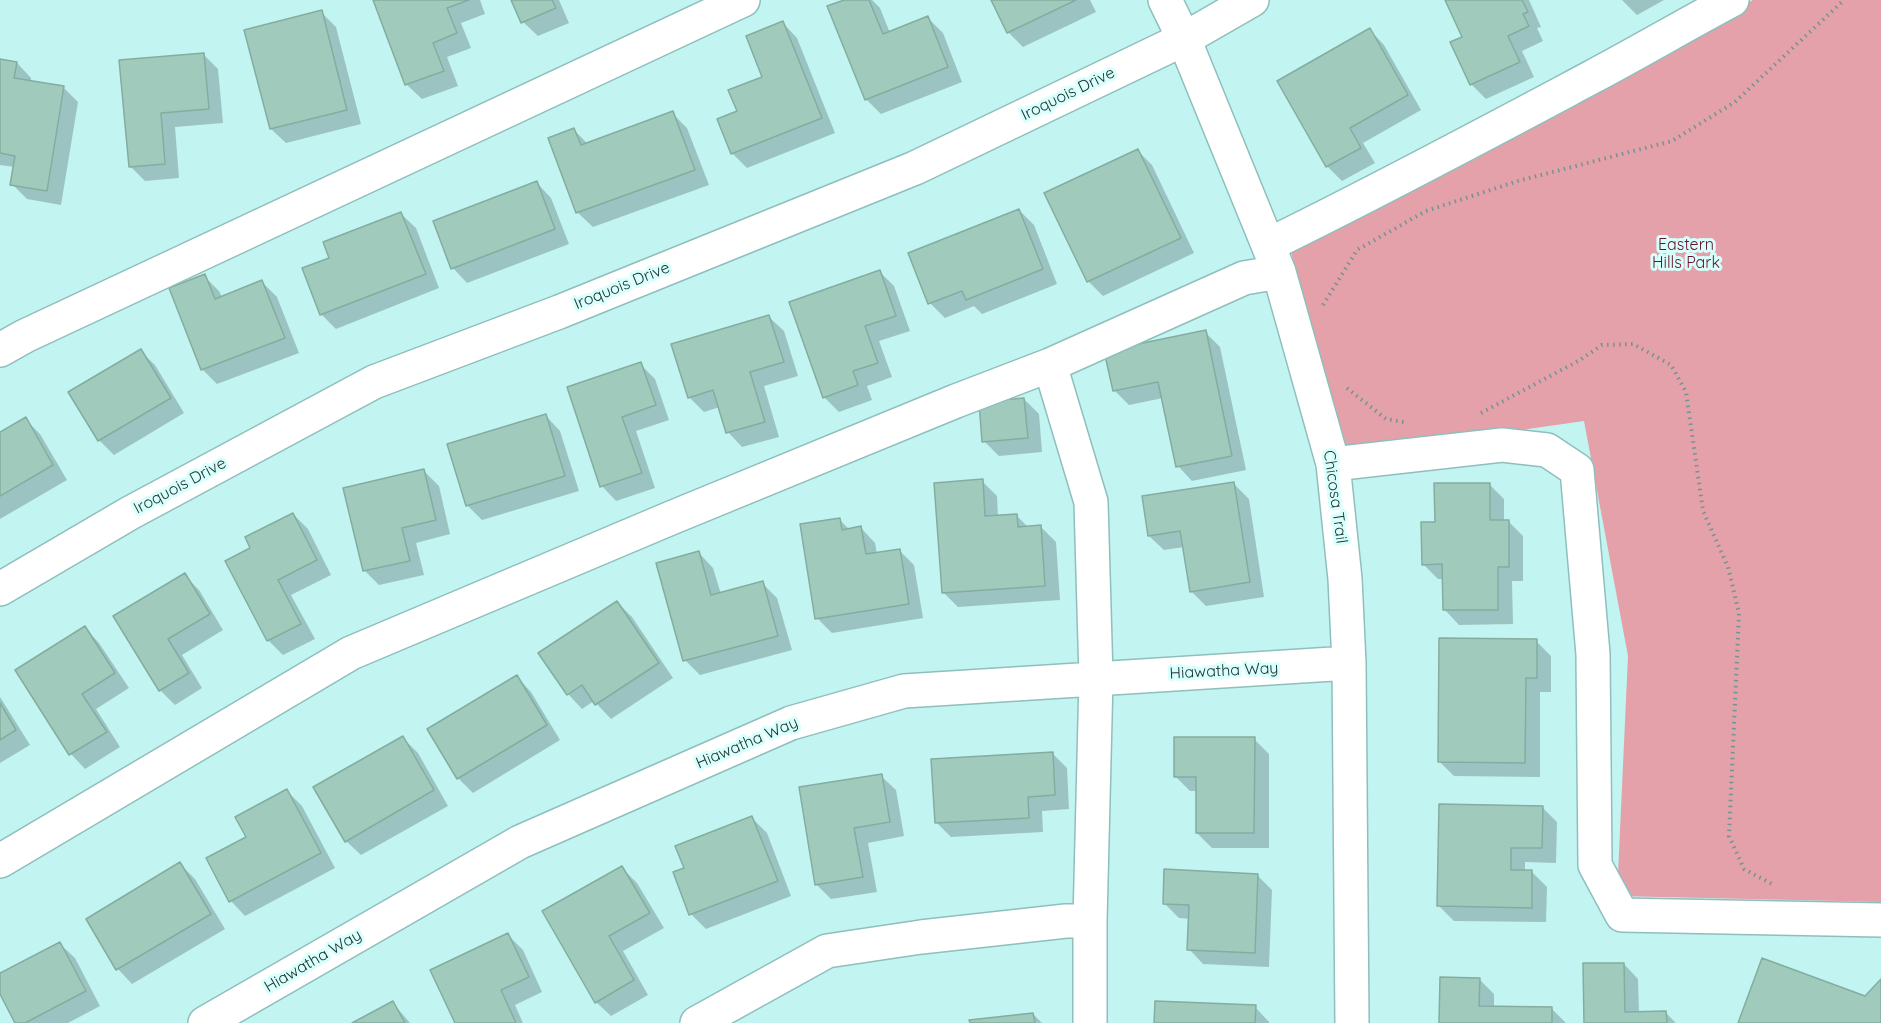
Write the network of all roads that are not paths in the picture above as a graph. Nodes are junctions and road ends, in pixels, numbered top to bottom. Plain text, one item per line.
1 (743, 0) edge
2 (1165, 0) edge
3 (1252, 0) edge
4 (1732, 0) edge
5 (1184, 39) junction
6 (1273, 259) junction
7 (0, 350) edge
8 (1050, 365) junction
9 (1333, 464) junction
10 (0, 589) edge
11 (1349, 663) junction
12 (1096, 678) junction
13 (0, 861) edge
14 (1881, 920) edge
15 (1090, 921) junction
16 (205, 1023) edge
17 (697, 1023) edge
18 (1090, 1023) edge
19 (1352, 1023) edge

1 - 7 street
2 - 5 street, Chicosa Trail
3 - 5 street, Iroquois Drive
4 - 6 street
5 - 6 street, Chicosa Trail
5 - 10 street, Iroquois Drive
6 - 8 street
6 - 9 street, Chicosa Trail
8 - 12 street
8 - 13 street
9 - 11 street, Chicosa Trail
9 - 14 street
11 - 12 street, Hiawatha Way
11 - 19 street, Chicosa Trail
12 - 15 street
12 - 16 street, Hiawatha Way
15 - 17 street
15 - 18 street

